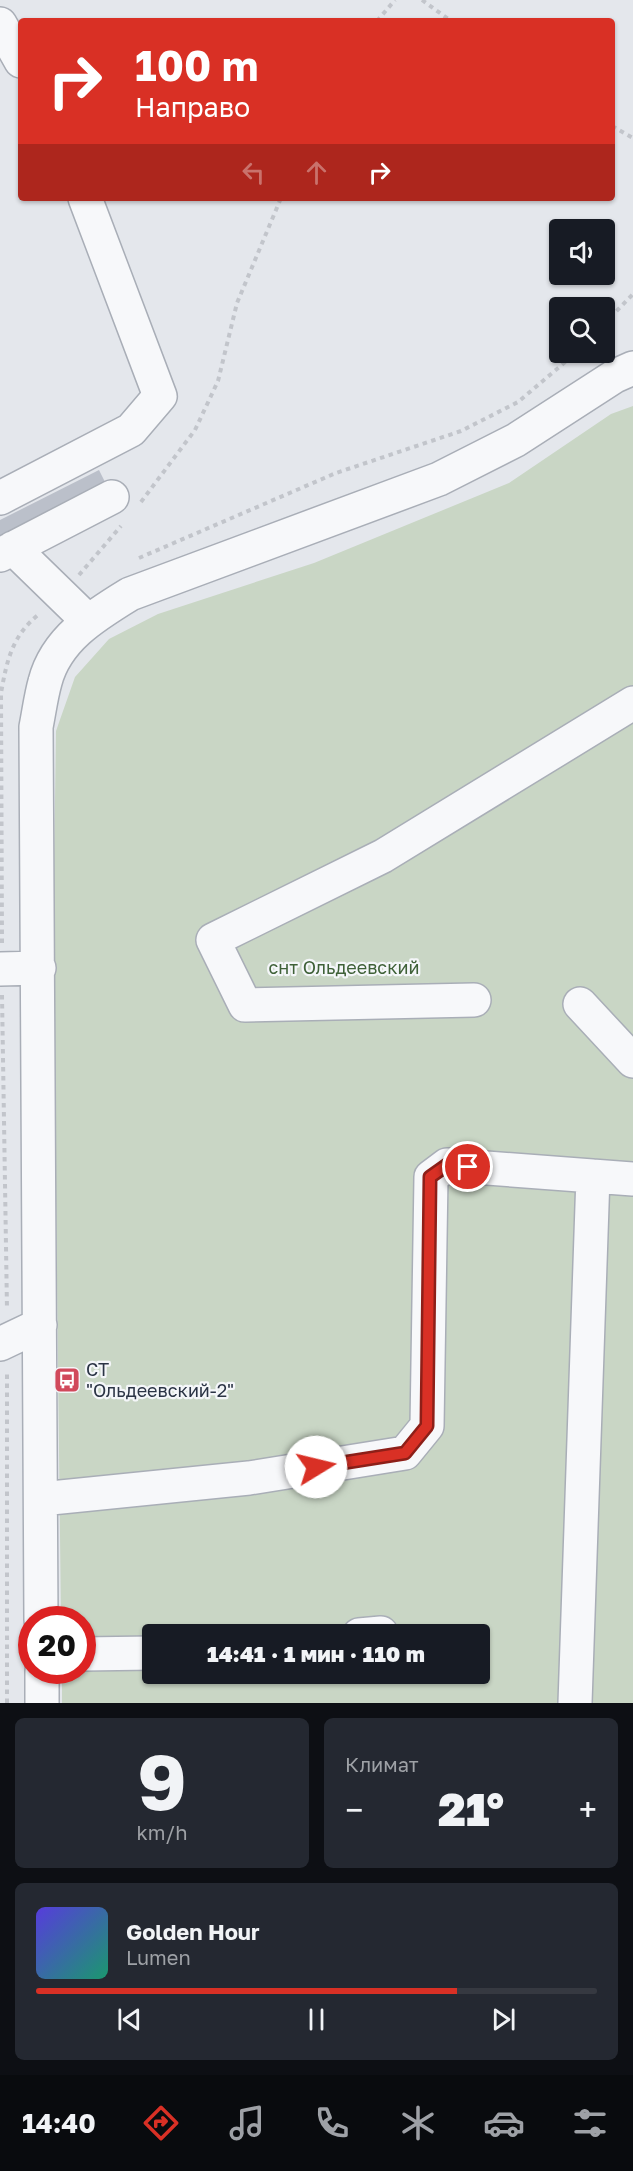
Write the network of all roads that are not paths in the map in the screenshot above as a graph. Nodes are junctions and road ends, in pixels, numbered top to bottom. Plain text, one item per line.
1 (0, 24) edge
2 (18, 56) edge
3 (86, 201) edge
4 (633, 368) edge
5 (112, 497) dead end
6 (0, 498) edge
7 (7, 551) edge
8 (87, 620) junction
9 (633, 703) edge
10 (39, 968) junction
11 (0, 969) edge
12 (474, 1000) dead end
13 (580, 1004) dead end
14 (633, 1060) edge
15 (594, 1176) junction
16 (633, 1179) edge
17 (40, 1325) junction
18 (4, 1343) edge
19 (41, 1499) junction
20 (41, 1606) edge
21 (142, 1653) edge
22 (96, 1654) edge
23 (42, 1684) edge
24 (42, 1703) edge
25 (575, 1703) edge

1 - 2 street
3 - 6 street
4 - 8 street
5 - 7 street
7 - 8 street
8 - 10 street
9 - 12 street
10 - 11 street
10 - 17 street
13 - 14 street
15 - 16 street
15 - 19 street
15 - 25 street
17 - 18 street
17 - 19 street
19 - 20 street
21 - 22 street
23 - 24 street

